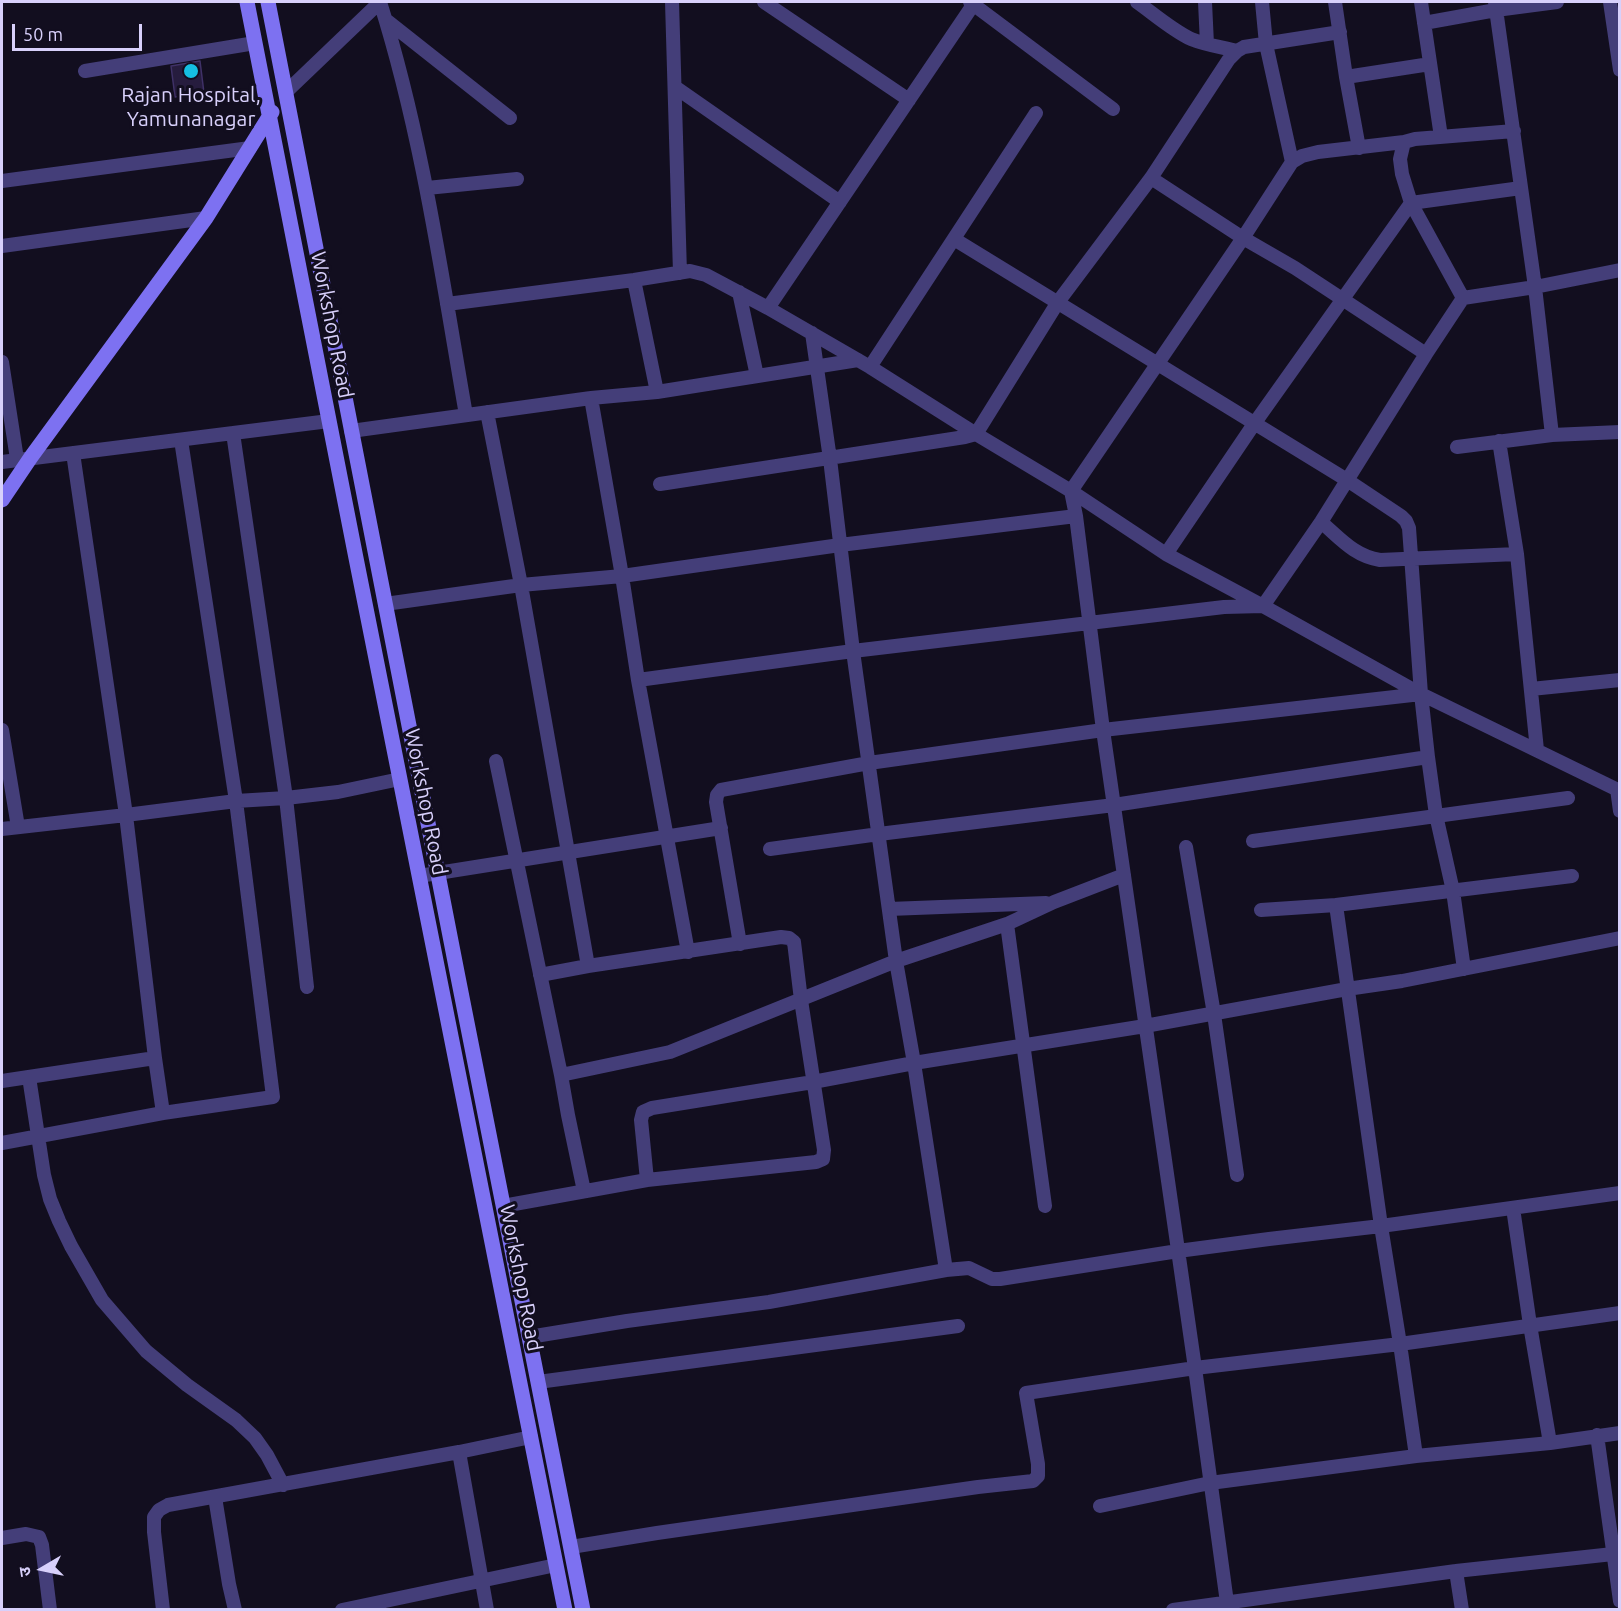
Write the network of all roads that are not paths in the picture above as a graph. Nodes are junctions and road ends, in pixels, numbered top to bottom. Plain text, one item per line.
1 (247, 2) edge
2 (268, 2) edge
3 (380, 2) edge
4 (672, 2) edge
5 (764, 2) edge
6 (973, 2) edge
7 (1137, 2) edge
8 (1205, 2) edge
9 (1262, 2) edge
10 (1335, 2) edge
11 (1421, 2) edge
12 (1557, 2) edge
13 (1610, 2) edge
14 (1495, 6) edge
15 (386, 20) junction
16 (1424, 23) junction
17 (1340, 32) junction
18 (255, 43) junction
19 (1207, 44) junction
20 (1266, 44) junction
21 (1237, 51) junction
22 (1430, 64) junction
23 (1620, 70) edge
24 (85, 71) dead end
25 (1346, 77) junction
26 (675, 87) junction
27 (286, 92) junction
28 (909, 100) junction
29 (1113, 109) dead end
30 (1036, 112) dead end
31 (269, 115) junction
32 (510, 118) dead end
33 (1514, 131) junction
34 (1441, 137) junction
35 (1404, 142) junction
36 (250, 148) junction
37 (1359, 148) junction
38 (1292, 162) junction
39 (1151, 178) junction
40 (517, 179) dead end
41 (2, 181) edge
42 (427, 188) junction
43 (1521, 188) junction
44 (840, 202) junction
45 (1411, 203) junction
46 (206, 218) junction
47 (1243, 238) junction
48 (954, 239) junction
49 (2, 246) edge
50 (1620, 270) edge
51 (680, 273) junction
52 (634, 280) junction
53 (1535, 286) junction
54 (739, 292) junction
55 (1342, 298) junction
56 (1463, 298) junction
57 (1058, 302) junction
58 (447, 304) junction
59 (768, 308) junction
60 (812, 333) junction
61 (1426, 354) junction
62 (2, 362) edge
63 (1157, 362) junction
64 (864, 363) junction
65 (817, 366) junction
66 (757, 376) junction
67 (657, 392) junction
68 (591, 398) junction
69 (487, 412) junction
70 (466, 415) junction
71 (329, 421) junction
72 (1254, 424) junction
73 (351, 431) junction
74 (1620, 432) edge
75 (233, 433) junction
76 (976, 434) junction
77 (1552, 435) junction
78 (181, 440) junction
79 (1499, 441) junction
80 (1457, 447) dead end
81 (73, 453) junction
82 (24, 458) junction
83 (830, 459) junction
84 (2, 462) edge
85 (1347, 480) junction
86 (660, 484) dead end
87 (1071, 491) junction
88 (2, 500) edge
89 (1076, 516) junction
90 (1321, 522) junction
91 (840, 545) junction
92 (1166, 554) junction
93 (1517, 554) junction
94 (1412, 559) junction
95 (622, 576) junction
96 (521, 585) junction
97 (385, 604) junction
98 (1263, 606) junction
99 (1089, 624) junction
100 (853, 651) junction
101 (638, 680) junction
102 (1620, 680) edge
103 (1531, 689) junction
104 (1421, 694) junction
105 (2, 730) edge
106 (1103, 730) junction
107 (1537, 750) junction
108 (1428, 757) junction
109 (496, 761) dead end
110 (869, 763) junction
111 (400, 779) junction
112 (1618, 790) edge
113 (286, 798) junction
114 (1568, 798) dead end
115 (236, 801) junction
116 (1114, 805) junction
117 (1620, 811) edge
118 (126, 815) junction
119 (1436, 815) junction
120 (18, 827) junction
121 (721, 828) junction
122 (2, 829) edge
123 (879, 834) junction
124 (667, 838) junction
125 (1253, 842) dead end
126 (1186, 847) dead end
127 (771, 849) dead end
128 (568, 853) junction
129 (516, 860) junction
130 (438, 873) junction
131 (1124, 875) junction
132 (419, 876) junction
133 (1572, 876) dead end
134 (1453, 891) junction
135 (1054, 903) junction
136 (1336, 905) junction
137 (889, 909) junction
138 (1260, 910) dead end
139 (1007, 924) junction
140 (1620, 938) edge
141 (740, 944) junction
142 (688, 952) junction
143 (896, 961) junction
144 (588, 966) junction
145 (1464, 969) junction
146 (540, 975) junction
147 (307, 987) dead end
148 (1347, 989) junction
149 (801, 1000) junction
150 (1214, 1014) junction
151 (1145, 1026) junction
152 (1024, 1045) junction
153 (155, 1058) junction
154 (914, 1063) junction
155 (561, 1075) junction
156 (29, 1077) junction
157 (2, 1081) edge
158 (813, 1082) junction
159 (163, 1113) junction
160 (39, 1136) junction
161 (2, 1143) edge
162 (1237, 1175) dead end
163 (647, 1180) junction
164 (584, 1191) junction
165 (1620, 1193) edge
166 (503, 1206) junction
167 (1045, 1206) dead end
168 (1513, 1208) junction
169 (1381, 1226) junction
170 (1178, 1251) junction
171 (946, 1270) junction
172 (1620, 1313) edge
173 (1530, 1325) junction
174 (958, 1326) dead end
175 (529, 1337) junction
176 (1400, 1344) junction
177 (1195, 1368) junction
178 (538, 1382) junction
179 (1620, 1433) edge
180 (1598, 1435) junction
181 (531, 1437) junction
182 (1550, 1443) junction
183 (459, 1452) junction
184 (1416, 1456) junction
185 (1210, 1484) junction
186 (283, 1485) junction
187 (215, 1497) junction
188 (1100, 1506) dead end
189 (2, 1538) edge
190 (571, 1547) junction
191 (1613, 1554) junction
192 (556, 1565) junction
193 (1456, 1571) junction
194 (482, 1580) junction
195 (1620, 1600) edge
196 (1227, 1606) edge
197 (50, 1610) edge
198 (163, 1610) edge
199 (235, 1610) edge
200 (342, 1610) edge
201 (487, 1610) edge
202 (565, 1610) edge
203 (583, 1610) edge
204 (1173, 1610) edge
205 (1462, 1610) edge

1 - 18 main road, Workshop Road
2 - 27 main road, Workshop Road
3 - 15 street
3 - 27 street
4 - 26 street
5 - 28 street
6 - 28 street
6 - 29 street
7 - 19 street
8 - 19 street
9 - 20 street
10 - 17 street
11 - 16 street
12 - 14 street
13 - 23 street
14 - 16 street
14 - 33 street
15 - 32 street
15 - 42 street
16 - 22 street
17 - 20 street
17 - 25 street
18 - 24 street
18 - 31 main road, Workshop Road
19 - 21 street
20 - 21 street
20 - 38 street
21 - 39 street
22 - 25 street
22 - 34 street
25 - 37 street
26 - 44 street
26 - 51 street
27 - 31 main road
27 - 73 main road, Workshop Road
28 - 44 street
30 - 48 street
31 - 36 main road
31 - 71 main road, Workshop Road
33 - 34 street
33 - 43 street
34 - 35 street
35 - 37 street
35 - 45 street
36 - 41 street
36 - 46 main road
37 - 38 street
38 - 47 street
39 - 47 street
39 - 57 street
40 - 42 street
42 - 58 street
43 - 45 street
43 - 53 street
44 - 59 street
45 - 55 street
45 - 56 street
46 - 49 street
46 - 82 main road
47 - 55 street
47 - 63 street
48 - 57 street
48 - 64 street
50 - 53 street
51 - 52 street
51 - 54 street
52 - 58 street
52 - 67 street
53 - 56 street
53 - 77 street
54 - 59 street
54 - 66 street
55 - 61 street
55 - 72 street
56 - 61 street
57 - 63 street
57 - 76 street
58 - 70 street
59 - 60 street
60 - 64 street
60 - 65 street
61 - 85 street
62 - 82 street
63 - 72 street
63 - 87 street
64 - 65 street
64 - 76 street
65 - 66 street
65 - 83 street
66 - 67 street
67 - 68 street
68 - 69 street
68 - 95 street
69 - 70 street
69 - 96 street
70 - 73 street
71 - 75 street
71 - 111 main road, Workshop Road
72 - 85 street
72 - 92 street
73 - 97 main road, Workshop Road
74 - 77 street
75 - 78 street
75 - 113 street
76 - 83 street
76 - 87 street
77 - 79 street
78 - 81 street
78 - 115 street
79 - 80 street
79 - 93 street
81 - 82 street
81 - 118 street
82 - 84 street
82 - 88 main road
83 - 86 street
83 - 91 street
85 - 90 street
85 - 94 street
87 - 89 street
87 - 92 street
89 - 91 street
89 - 99 street
90 - 94 street
90 - 98 street
91 - 95 street
91 - 100 street
92 - 98 street
93 - 94 street
93 - 103 street
94 - 104 street
95 - 96 street
95 - 101 street
96 - 97 street
96 - 128 street
97 - 130 main road, Workshop Road
98 - 99 street
98 - 104 street
99 - 100 street
99 - 106 street
100 - 101 street
100 - 110 street
101 - 124 street
102 - 103 street
103 - 107 street
104 - 106 street
104 - 107 street
104 - 108 street
105 - 120 street
106 - 110 street
106 - 116 street
107 - 112 street
108 - 116 street
108 - 119 street
109 - 129 street
110 - 121 street
110 - 123 street
111 - 113 street
111 - 132 main road, Workshop Road
112 - 117 street
113 - 115 street
113 - 147 street
114 - 119 street
115 - 118 street
115 - 159 street
116 - 123 street
116 - 131 street
118 - 120 street
118 - 153 street
119 - 125 street
119 - 134 street
120 - 122 street
121 - 124 street
121 - 141 street
123 - 127 street
123 - 137 street
124 - 128 street
124 - 142 street
126 - 150 street
128 - 129 street
128 - 144 street
129 - 130 street
129 - 146 street
130 - 132 street
130 - 166 main road, Workshop Road
131 - 135 street
131 - 151 street
132 - 181 main road, Workshop Road
133 - 134 street
134 - 136 street
134 - 145 street
135 - 137 street
135 - 139 street
136 - 138 street
136 - 148 street
137 - 143 street
139 - 143 street
139 - 152 street
140 - 145 street
141 - 142 street
141 - 149 street
142 - 144 street
143 - 149 street
143 - 154 street
144 - 146 street
145 - 148 street
146 - 155 street
148 - 150 street
148 - 169 street
149 - 155 street
149 - 158 street
150 - 151 street
150 - 162 street
151 - 152 street
151 - 170 street
152 - 154 street
152 - 167 street
153 - 156 street
153 - 159 street
154 - 158 street
154 - 171 street
155 - 164 street
156 - 157 street
156 - 160 street
158 - 163 street
158 - 163 street
159 - 160 street
160 - 161 street
160 - 186 street
163 - 164 street
164 - 166 street
165 - 168 street
166 - 175 main road, Workshop Road
168 - 169 street
168 - 173 street
169 - 170 street
169 - 176 street
170 - 171 street
170 - 177 street
171 - 175 street
172 - 173 street
173 - 176 street
173 - 182 street
174 - 178 street
175 - 178 main road, Workshop Road
176 - 177 street
176 - 184 street
177 - 185 street
177 - 190 street
178 - 190 main road, Workshop Road
179 - 180 street
180 - 182 street
180 - 191 street
181 - 183 street
181 - 192 main road, Workshop Road
182 - 184 street
183 - 186 street
183 - 194 street
184 - 185 street
185 - 188 street
185 - 196 street
186 - 187 street
187 - 198 street
187 - 199 street
189 - 197 street
190 - 203 main road, Workshop Road
191 - 193 street
191 - 195 street
192 - 194 street
192 - 202 main road, Workshop Road
193 - 196 street
193 - 205 street
194 - 200 street
194 - 201 street
196 - 204 street

